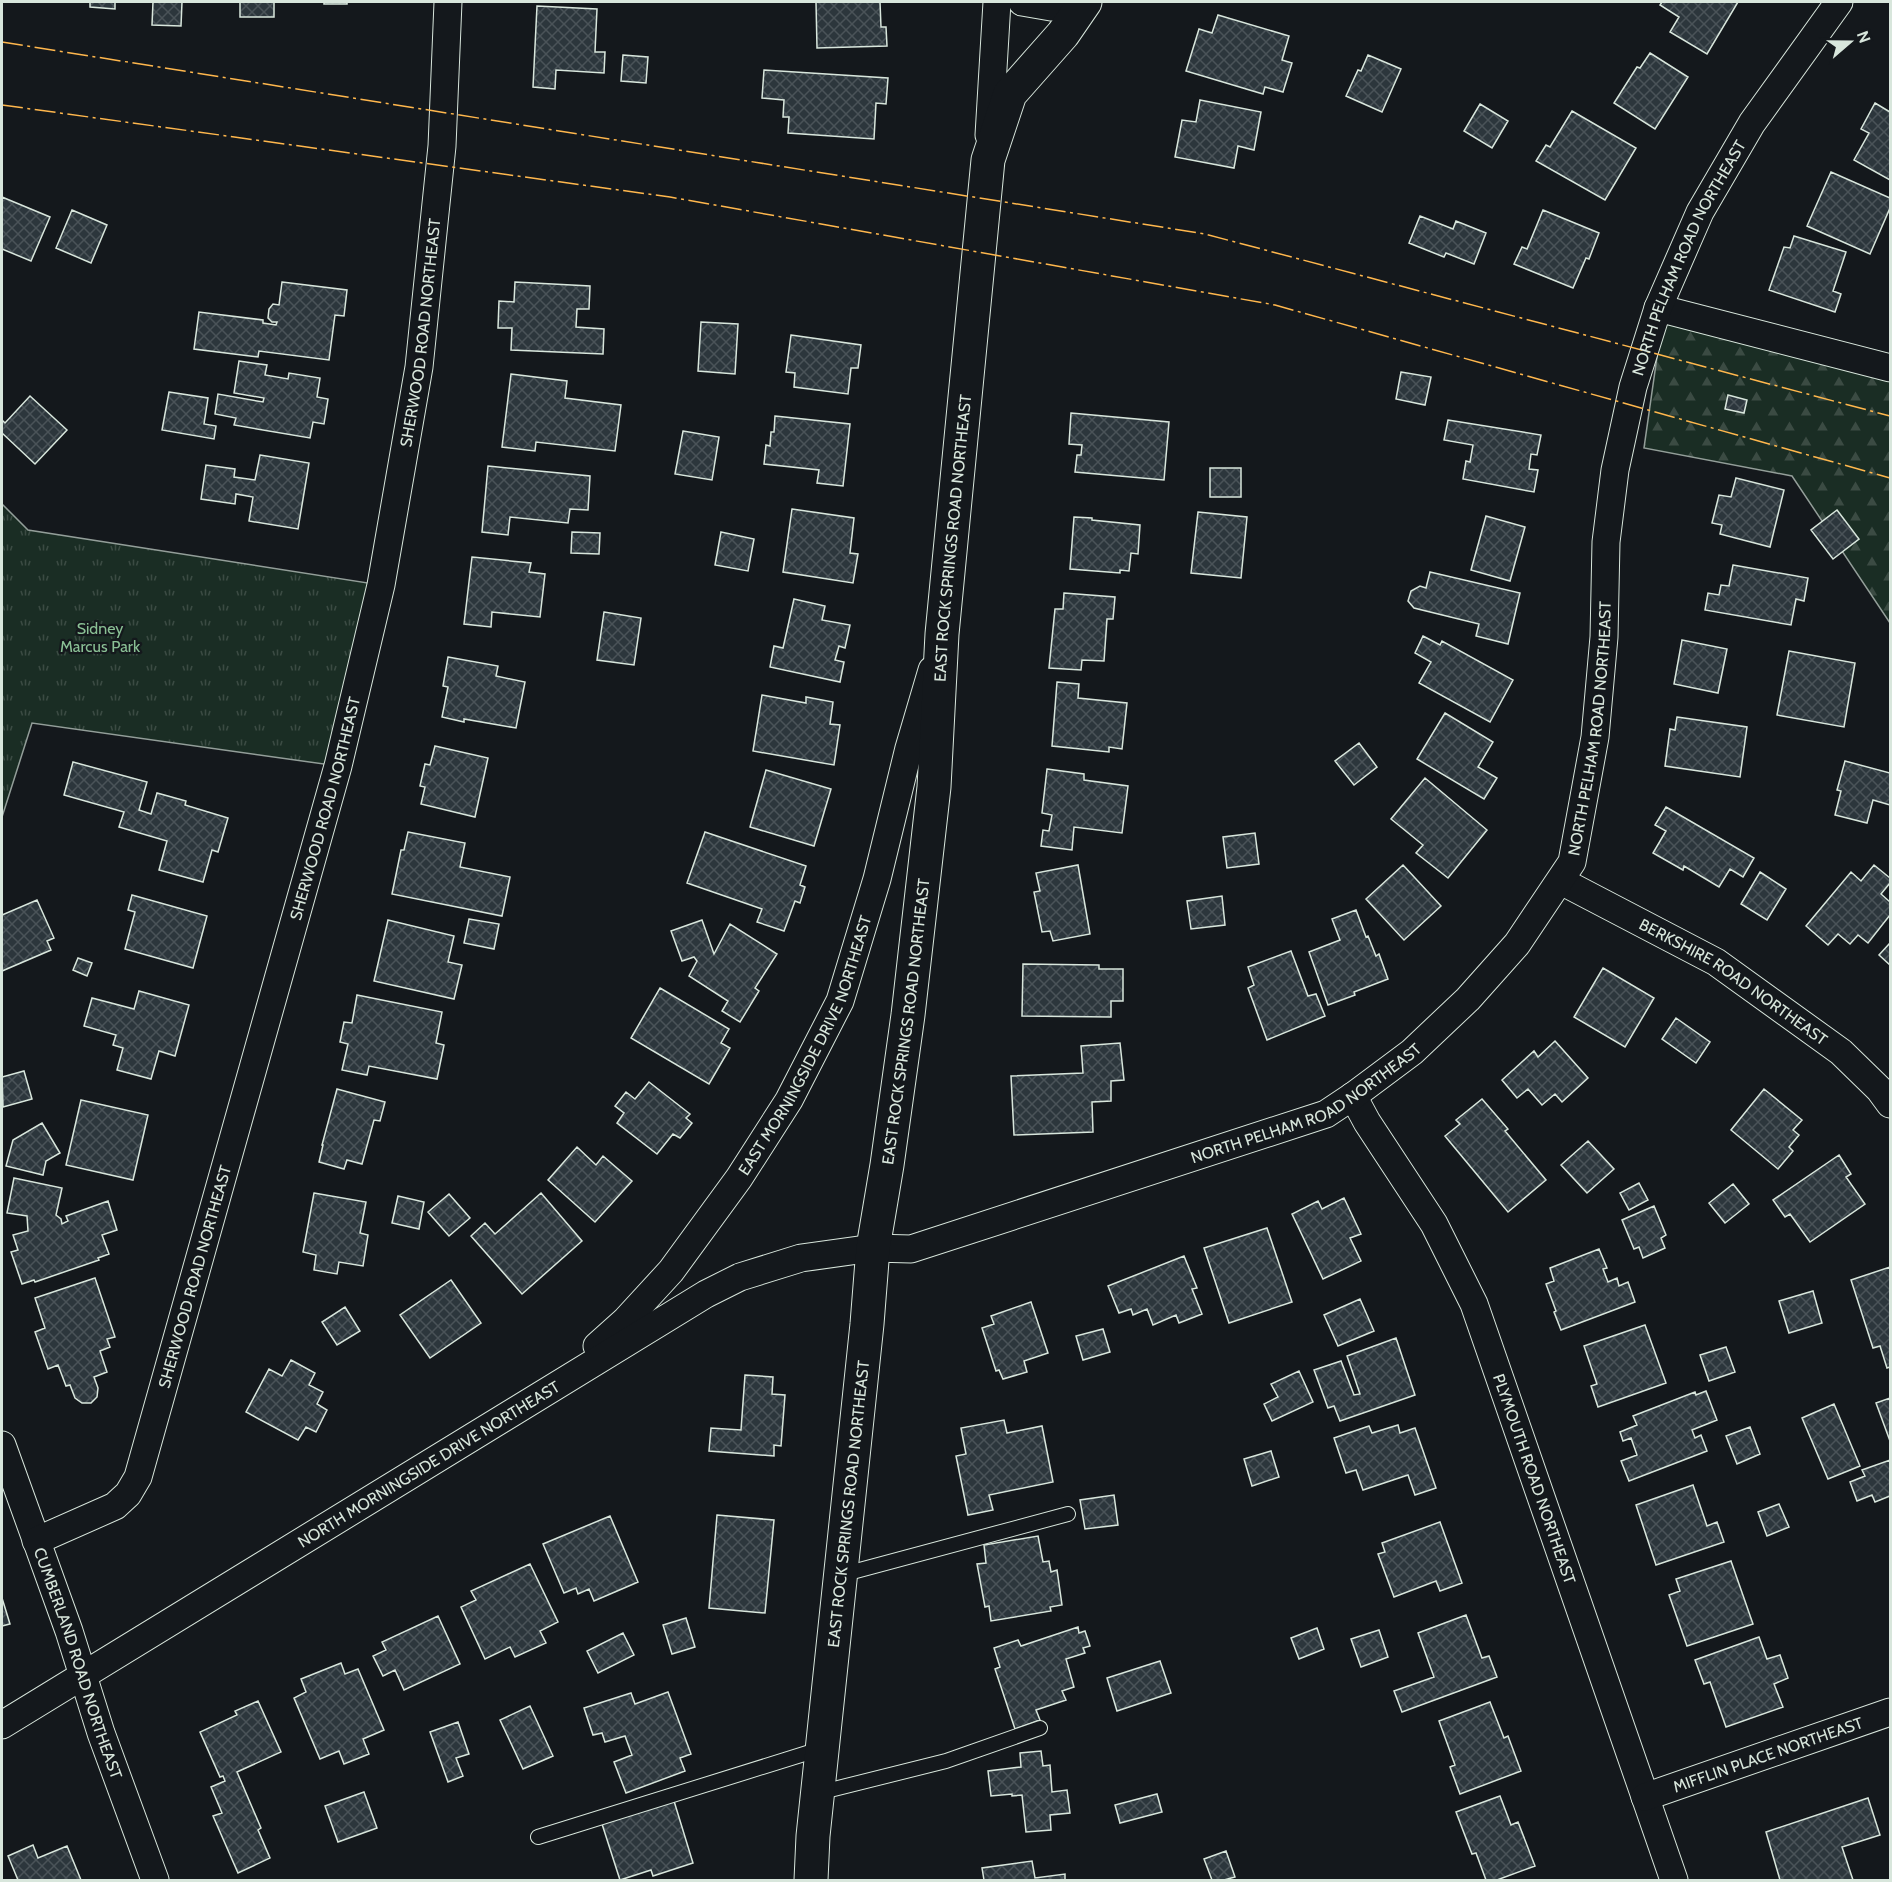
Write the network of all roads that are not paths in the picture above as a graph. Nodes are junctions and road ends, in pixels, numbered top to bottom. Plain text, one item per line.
1 (447, 2) edge
2 (997, 2) edge
3 (1022, 2) edge
4 (1058, 2) edge
5 (1085, 2) edge
6 (1839, 2) edge
7 (988, 160) junction
8 (1658, 308) junction
9 (1890, 368) edge
10 (942, 634) junction
11 (1561, 881) junction
12 (1353, 1096) junction
13 (1890, 1104) edge
14 (873, 1248) junction
15 (549, 1390) junction
16 (2, 1445) edge
17 (1068, 1514) dead end
18 (36, 1541) junction
19 (841, 1575) junction
20 (84, 1675) junction
21 (1890, 1712) edge
22 (2, 1725) edge
23 (1040, 1728) dead end
24 (822, 1748) junction
25 (818, 1793) junction
26 (1645, 1797) junction
27 (538, 1837) dead end
28 (154, 1881) edge
29 (811, 1881) edge
30 (1674, 1881) edge

1 - 18 street, SHERWOOD ROAD NORTHEAST
2 - 7 street
3 - 4 street
5 - 7 street, EAST ROCK SPRINGS ROAD NORTHEAST
6 - 8 street, NORTH PELHAM ROAD NORTHEAST
7 - 10 street, EAST ROCK SPRINGS ROAD NORTHEAST
8 - 9 street
8 - 11 street, NORTH PELHAM ROAD NORTHEAST
10 - 14 street, EAST ROCK SPRINGS ROAD NORTHEAST
10 - 15 street, EAST MORNINGSIDE DRIVE NORTHEAST
11 - 12 street, NORTH PELHAM ROAD NORTHEAST
11 - 13 street, BERKSHIRE ROAD NORTHEAST
12 - 14 street, NORTH PELHAM ROAD NORTHEAST
12 - 26 street, PLYMOUTH ROAD NORTHEAST
14 - 15 street, NORTH MORNINGSIDE DRIVE NORTHEAST
14 - 19 street, EAST ROCK SPRINGS ROAD NORTHEAST
15 - 20 street, NORTH MORNINGSIDE DRIVE NORTHEAST
16 - 18 street, CUMBERLAND ROAD NORTHEAST
17 - 19 lane
18 - 20 street, CUMBERLAND ROAD NORTHEAST
19 - 24 street, EAST ROCK SPRINGS ROAD NORTHEAST
20 - 22 street, NORTH MORNINGSIDE DRIVE NORTHEAST
20 - 28 street, CUMBERLAND ROAD NORTHEAST
21 - 26 street, MIFFLIN PLACE NORTHEAST
23 - 25 lane
24 - 25 street, EAST ROCK SPRINGS ROAD NORTHEAST
24 - 27 lane
25 - 29 street, EAST ROCK SPRINGS ROAD NORTHEAST
26 - 30 street, PLYMOUTH ROAD NORTHEAST

